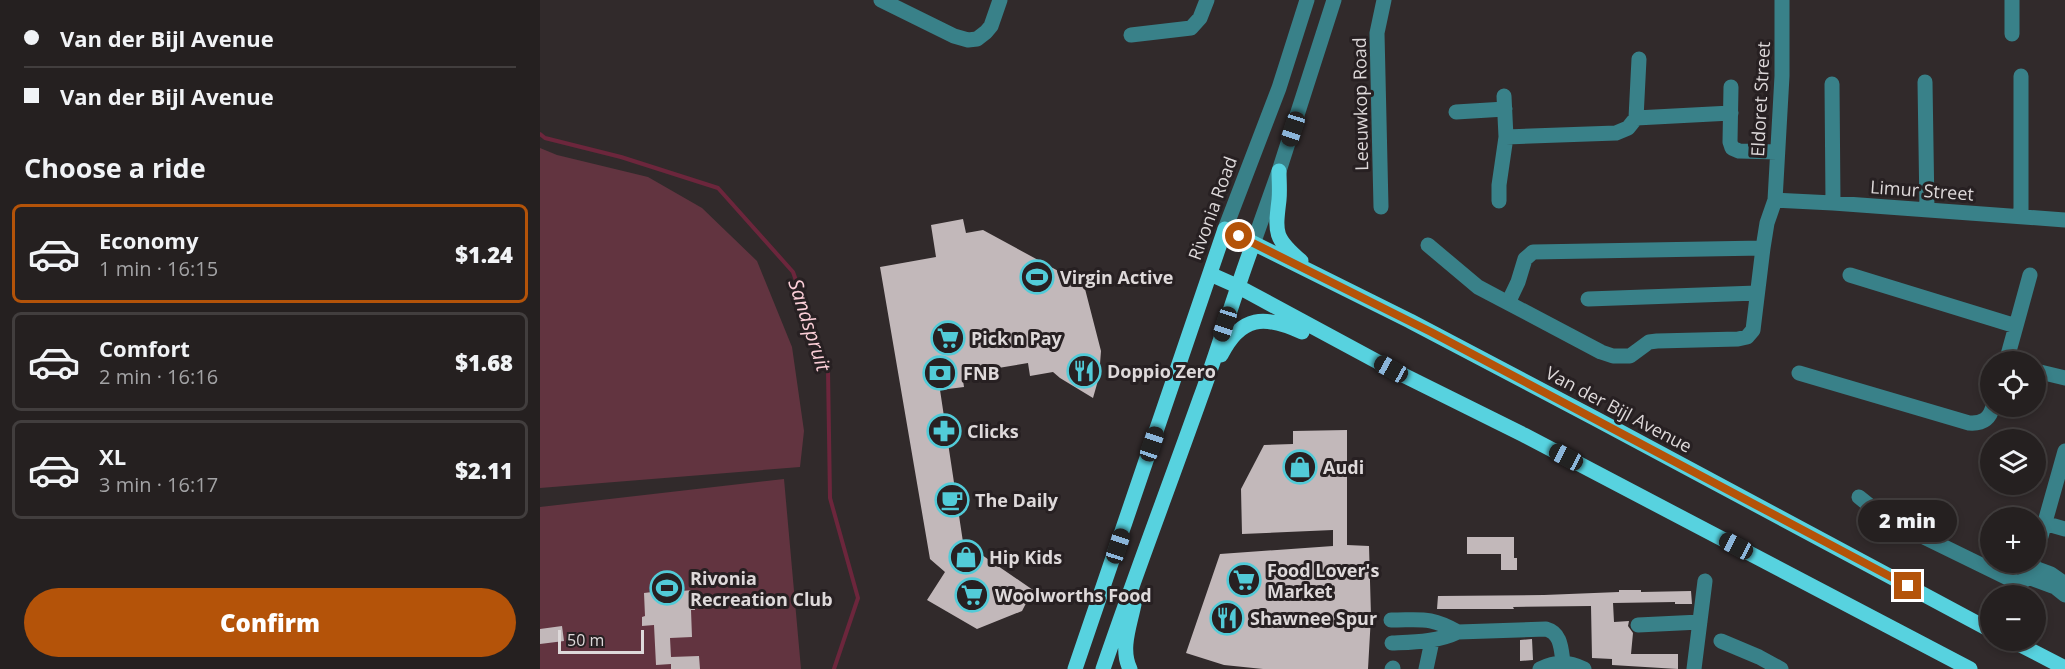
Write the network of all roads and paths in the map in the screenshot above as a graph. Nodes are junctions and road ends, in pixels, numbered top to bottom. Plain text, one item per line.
1 (881, 0) edge
2 (1000, 0) edge
3 (1207, 0) edge
4 (1306, 0) edge
5 (1334, 0) edge
6 (1384, 0) edge
7 (1782, 0) edge
8 (2012, 0) edge
9 (2012, 34) dead end
10 (1131, 35) dead end
11 (1638, 59) dead end
12 (2021, 76) dead end
13 (1925, 82) dead end
14 (1832, 84) dead end
15 (1731, 87) dead end
16 (1456, 112) dead end
17 (1731, 113) junction
18 (1636, 118) junction
19 (1506, 137) junction
20 (1777, 152) junction
21 (1279, 171) junction
22 (1775, 200) junction
23 (1499, 201) dead end
24 (1833, 203) junction
25 (1381, 207) dead end
26 (1927, 210) junction
27 (2021, 217) junction
28 (2065, 220) edge
29 (1225, 229) junction
30 (1253, 244) junction
31 (1428, 245) dead end
32 (1763, 248) junction
33 (1312, 271) junction
34 (1210, 274) junction
35 (1850, 275) dead end
36 (2030, 275) dead end
37 (1237, 286) junction
38 (1757, 293) junction
39 (1588, 299) dead end
40 (1508, 303) junction
41 (2016, 326) junction
42 (2009, 351) edge
43 (1391, 369) junction
44 (1799, 373) dead end
45 (2046, 373) edge
46 (2065, 378) edge
47 (1201, 397) junction
48 (1987, 417) edge
49 (2065, 451) edge
50 (1859, 497) dead end
51 (2046, 516) edge
52 (2046, 524) edge
53 (2065, 529) edge
54 (1145, 546) junction
55 (1980, 564) edge
56 (2046, 572) edge
57 (1998, 573) edge
58 (2028, 573) edge
59 (2040, 573) edge
60 (1704, 581) dead end
61 (2065, 584) edge
62 (2065, 595) edge
63 (1391, 620) dead end
64 (1700, 622) junction
65 (1638, 625) dead end
66 (1980, 625) edge
67 (1458, 632) junction
68 (1432, 641) junction
69 (1721, 641) dead end
70 (1392, 643) dead end
71 (2032, 651) edge
72 (1563, 662) junction
73 (1077, 663) edge
74 (2065, 668) edge
75 (1066, 669) edge
76 (1103, 669) edge
77 (1130, 669) edge
78 (1426, 669) edge
79 (1540, 669) edge
80 (1584, 669) edge
81 (1694, 669) edge
82 (1781, 669) edge
83 (1970, 669) edge

1 - 2 street
3 - 10 street
4 - 29 street, Rivonia Road
5 - 21 street
6 - 25 street, Leeuwkop Road
7 - 20 street, Eldoret Street
8 - 9 street
11 - 18 street
12 - 27 street
13 - 26 street
14 - 24 street
15 - 17 street
16 - 19 street
17 - 18 street
17 - 20 street
18 - 19 street
19 - 23 street
20 - 22 street, Eldoret Street
21 - 30 street
21 - 33 main road
22 - 24 street, Limur Street
22 - 32 street, Eldoret Street
24 - 26 street, Limur Street
26 - 27 street, Limur Street
27 - 28 street, Limur Street
29 - 30 main road, Van der Bijl Avenue
29 - 34 main road, Rivonia Road
30 - 33 main road, Van der Bijl Avenue
30 - 37 main road
31 - 40 street
32 - 38 street, Eldoret Street
32 - 40 street
33 - 66 main road, Van der Bijl Avenue
34 - 37 main road
34 - 73 main road, Rivonia Road
35 - 41 street
36 - 41 street
37 - 43 main road
37 - 47 main road
38 - 39 street
38 - 40 street, Eldoret Street
41 - 42 street
43 - 47 main road
43 - 83 main road
44 - 48 street
45 - 46 street
47 - 54 main road
49 - 51 street
50 - 55 street
52 - 53 street
54 - 76 main road
54 - 77 main road
56 - 61 street
57 - 58 street
59 - 62 street
60 - 64 street
63 - 67 street
64 - 65 street
64 - 81 street
67 - 68 street
67 - 72 street
68 - 70 street
68 - 78 street
69 - 82 street
71 - 74 main road
72 - 79 street
72 - 80 street
73 - 75 main road

